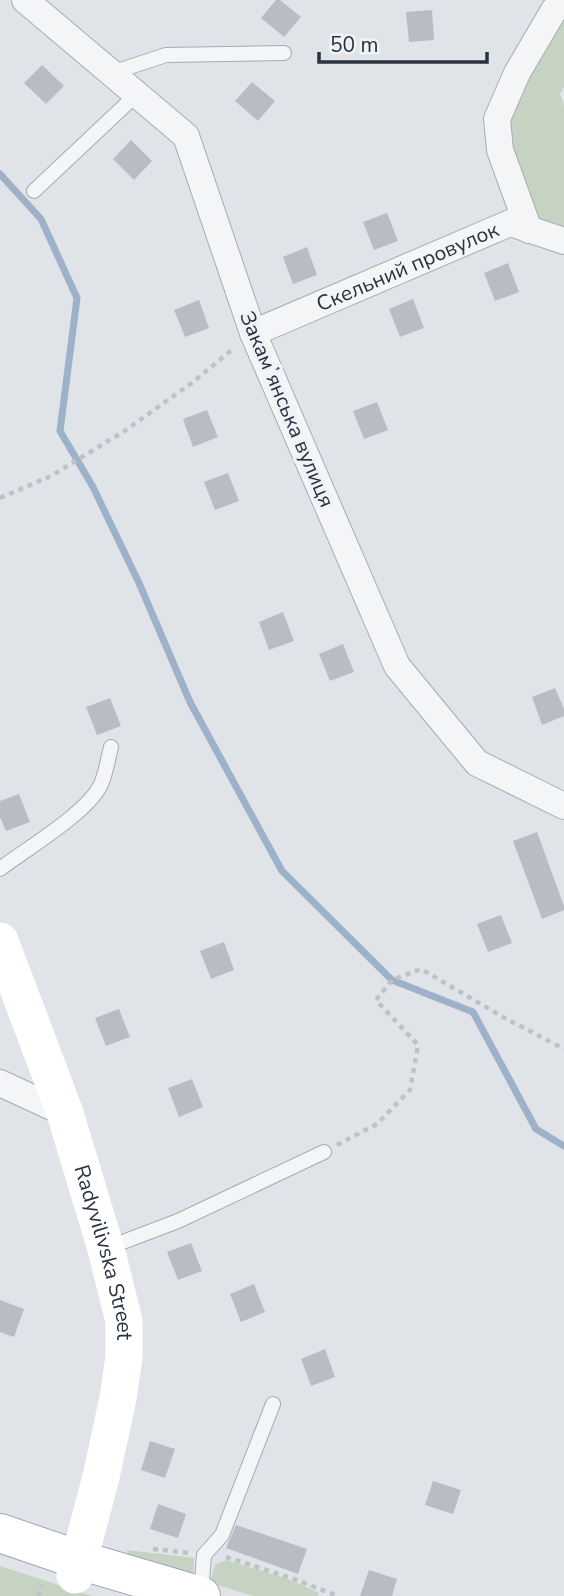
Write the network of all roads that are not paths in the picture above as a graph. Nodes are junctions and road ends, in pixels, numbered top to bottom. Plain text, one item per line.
1 (25, 0) edge
2 (564, 0) edge
3 (284, 53) dead end
4 (111, 73) junction
5 (137, 94) junction
6 (34, 191) dead end
7 (529, 229) junction
8 (564, 241) edge
9 (253, 333) junction
10 (111, 747) dead end
11 (564, 806) edge
12 (0, 869) edge
13 (0, 941) edge
14 (0, 1083) edge
15 (65, 1113) junction
16 (324, 1152) road end
17 (106, 1249) junction
18 (273, 1404) dead end
19 (0, 1533) edge
20 (0, 1549) edge
21 (65, 1573) junction
22 (145, 1596) edge
23 (201, 1596) edge

1 - 4 street, Закамʼянська вулиця
2 - 7 street
3 - 4 lane
4 - 5 street, Закамʼянська вулиця
5 - 6 lane
5 - 9 street, Закамʼянська вулиця
7 - 8 street, Скельний провулок
7 - 9 street, Скельний провулок
9 - 11 street, Закамʼянська вулиця
10 - 12 lane
13 - 15 street, Radyvilivska Street
14 - 15 street
15 - 17 street, Radyvilivska Street
16 - 17 lane
17 - 21 street, Radyvilivska Street
18 - 23 lane
19 - 21 main road
20 - 21 main road
21 - 22 main road
21 - 23 main road

